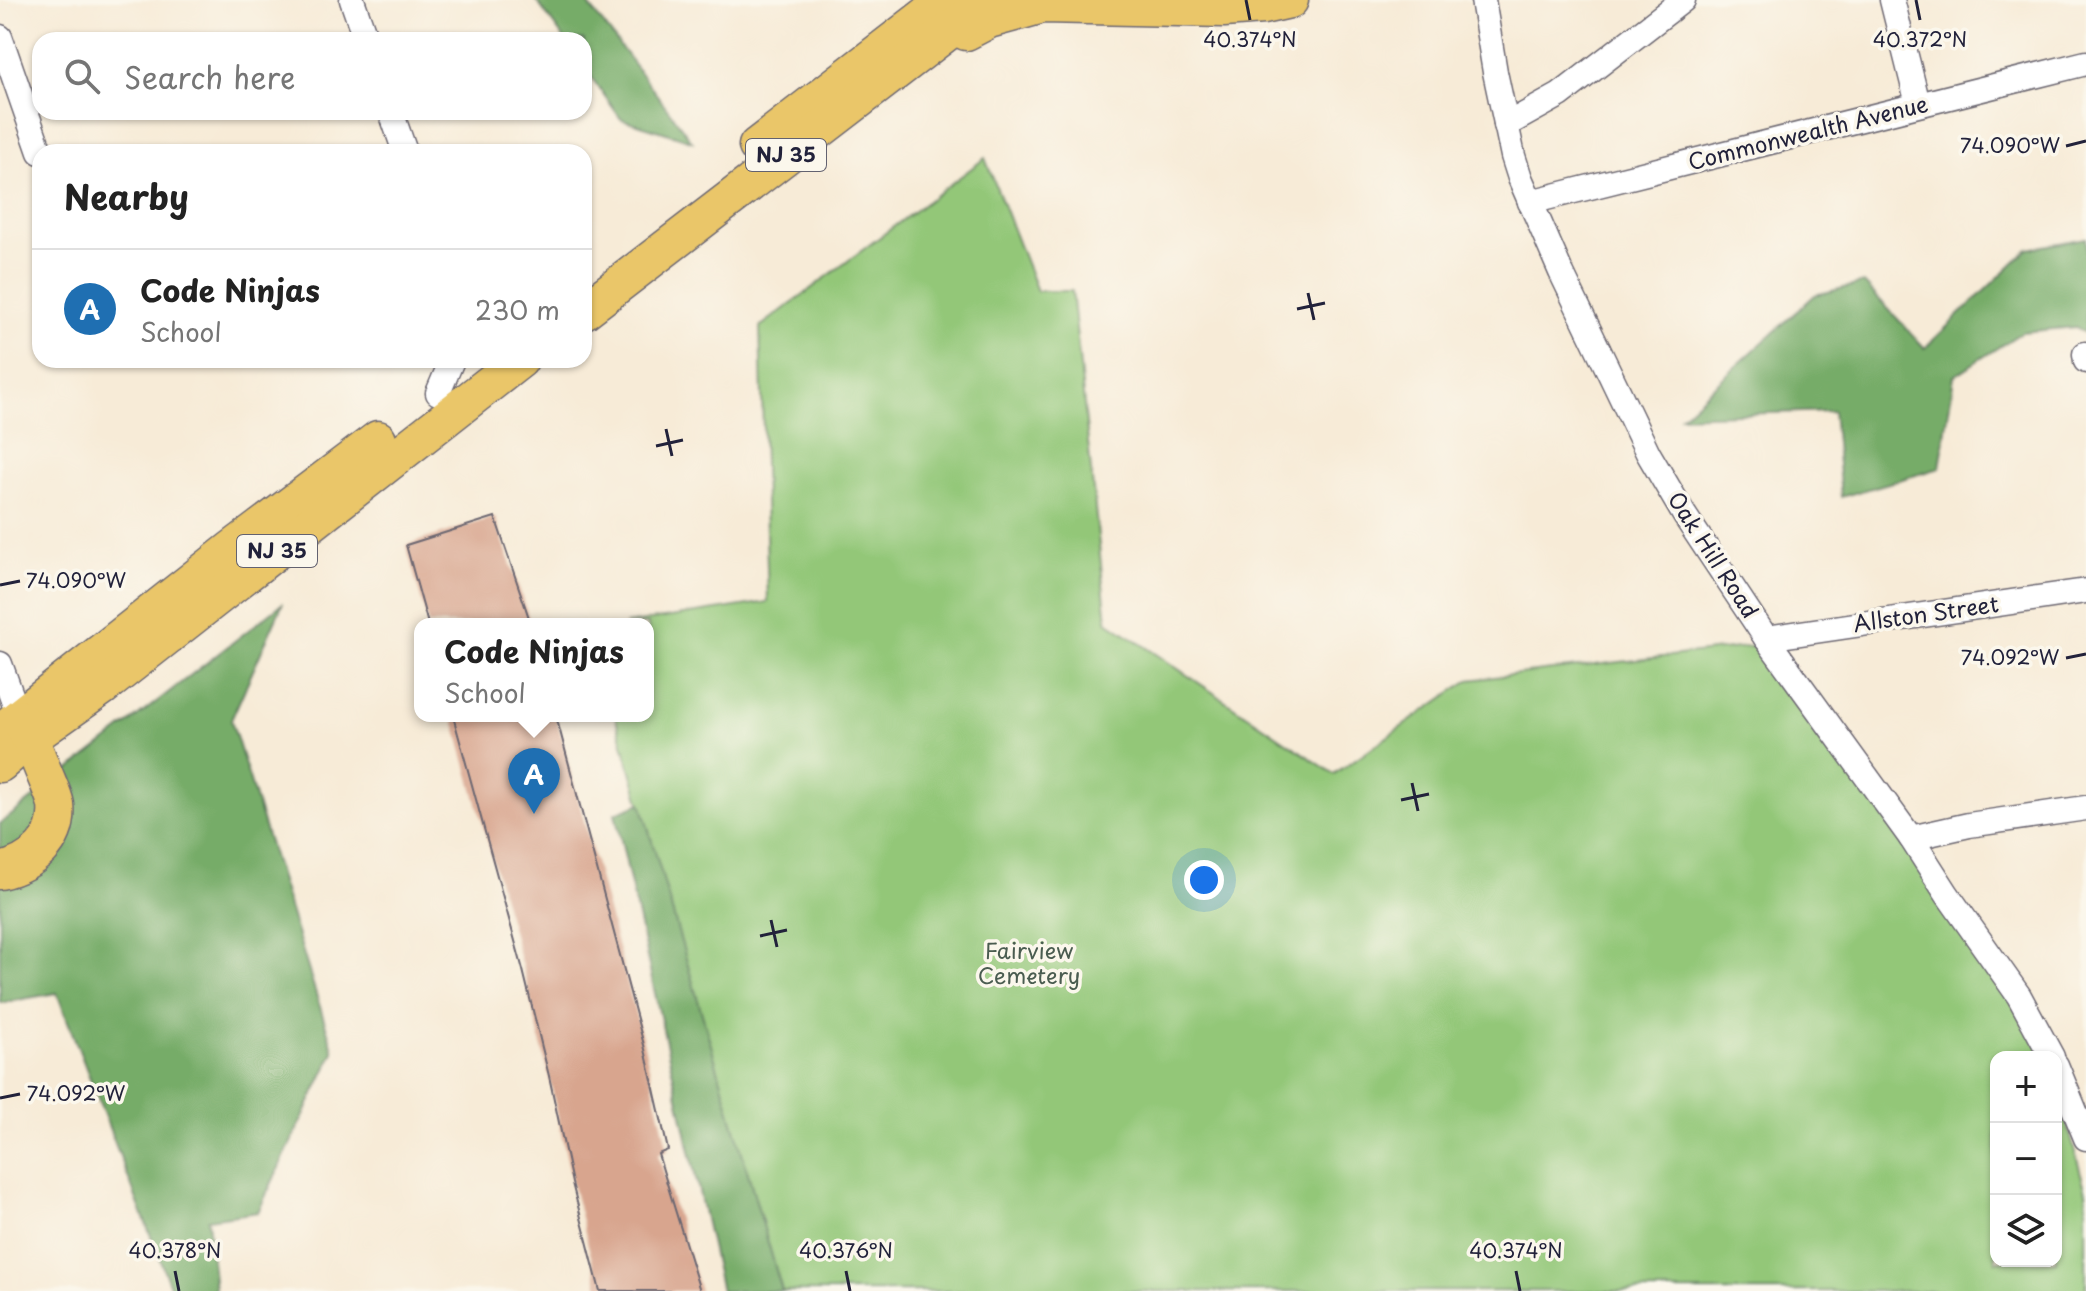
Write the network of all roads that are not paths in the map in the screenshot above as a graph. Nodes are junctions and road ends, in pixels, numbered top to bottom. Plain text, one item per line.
1 (352, 0) edge
2 (946, 0) edge
3 (989, 0) edge
4 (1290, 0) edge
5 (1483, 0) edge
6 (1683, 0) edge
7 (1892, 0) edge
8 (363, 32) edge
9 (0, 37) edge
10 (908, 62) junction
11 (2086, 63) edge
12 (1918, 104) junction
13 (394, 120) edge
14 (1506, 125) junction
15 (37, 144) edge
16 (402, 144) edge
17 (1530, 202) junction
18 (592, 274) edge
19 (592, 305) edge
20 (2085, 354) edge
21 (2086, 361) edge
22 (449, 368) edge
23 (471, 368) edge
24 (510, 368) edge
25 (438, 393) junction
26 (2086, 591) edge
27 (1766, 638) junction
28 (0, 664) edge
29 (16, 729) edge
30 (0, 764) edge
31 (2086, 808) edge
32 (1911, 838) junction
33 (0, 871) edge
34 (2049, 1051) edge
35 (2062, 1080) edge
36 (2086, 1138) edge

1 - 8 street
2 - 18 highway, NJ 35
3 - 10 highway, NJ 35
4 - 10 highway
5 - 14 street, Oak Hill Road
6 - 14 street
7 - 12 street
9 - 15 street
10 - 19 highway, NJ 35
11 - 12 street, Commonwealth Avenue
12 - 17 street, Commonwealth Avenue
13 - 16 street
14 - 17 street, Oak Hill Road
17 - 27 street, Oak Hill Road
20 - 21 street
22 - 25 street
23 - 25 highway, NJ 35
24 - 29 highway, NJ 35
25 - 29 highway, NJ 35
26 - 27 street, Allston Street
27 - 32 street, Oak Hill Road
28 - 29 street
29 - 30 highway, NJ 35
29 - 33 highway
31 - 32 street
32 - 34 street, Oak Hill Road
35 - 36 street

